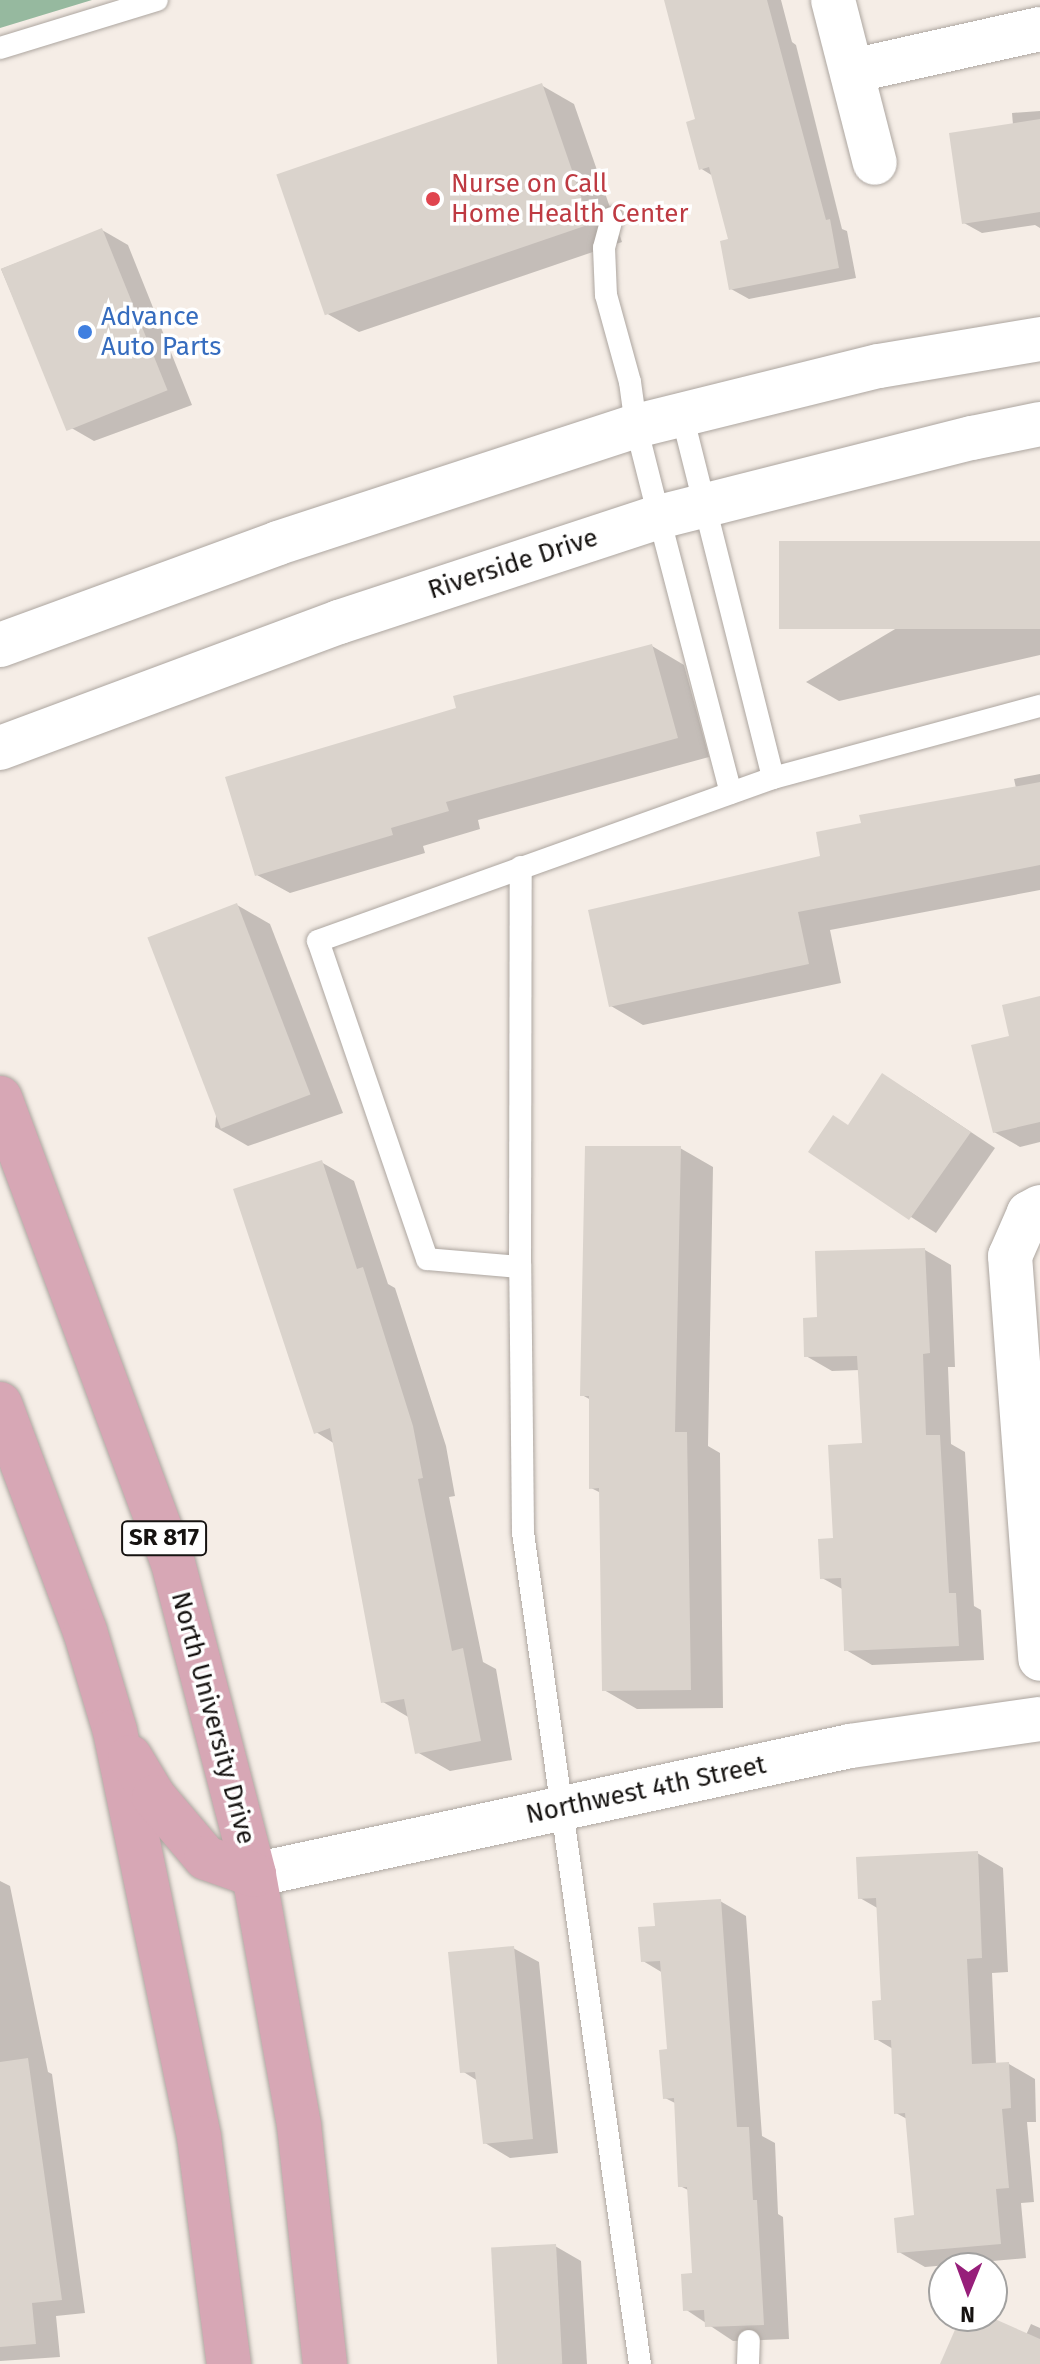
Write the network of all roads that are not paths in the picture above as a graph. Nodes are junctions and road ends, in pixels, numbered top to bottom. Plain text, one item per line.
1 (157, 0) edge
2 (833, 0) edge
3 (1040, 29) edge
4 (0, 48) edge
5 (852, 71) junction
6 (875, 163) dead end
7 (612, 218) dead end
8 (1040, 339) edge
9 (682, 415) junction
10 (1040, 424) edge
11 (636, 426) junction
12 (706, 505) junction
13 (659, 517) junction
14 (0, 645) edge
15 (1040, 706) edge
16 (0, 748) edge
17 (773, 778) junction
18 (731, 793) junction
19 (521, 867) junction
20 (0, 1098) edge
21 (1034, 1210) edge
22 (520, 1267) junction
23 (0, 1404) edge
24 (1040, 1659) edge
25 (1040, 1719) edge
26 (115, 1731) junction
27 (564, 1808) junction
28 (254, 1875) junction
29 (749, 2341) dead end
30 (229, 2364) edge
31 (325, 2364) edge
32 (640, 2364) edge
33 (748, 2364) edge

1 - 4 lane
2 - 5 street
3 - 5 street
5 - 6 street
7 - 11 lane
8 - 9 street
9 - 11 street
9 - 12 lane
10 - 12 street, Riverside Drive
11 - 13 lane
11 - 14 street
12 - 13 street, Riverside Drive
12 - 17 lane
13 - 16 street, Riverside Drive
13 - 18 lane
15 - 17 lane
17 - 18 lane
18 - 19 lane
19 - 22 lane
19 - 22 lane
20 - 28 main road, North University Drive / SR 817
21 - 24 street
22 - 27 lane
23 - 26 main road
25 - 27 street, Northwest 4th Street
26 - 28 main road
26 - 30 main road
27 - 28 street, Northwest 4th Street
27 - 32 lane
28 - 31 main road, North University Drive / SR 817
29 - 33 lane

